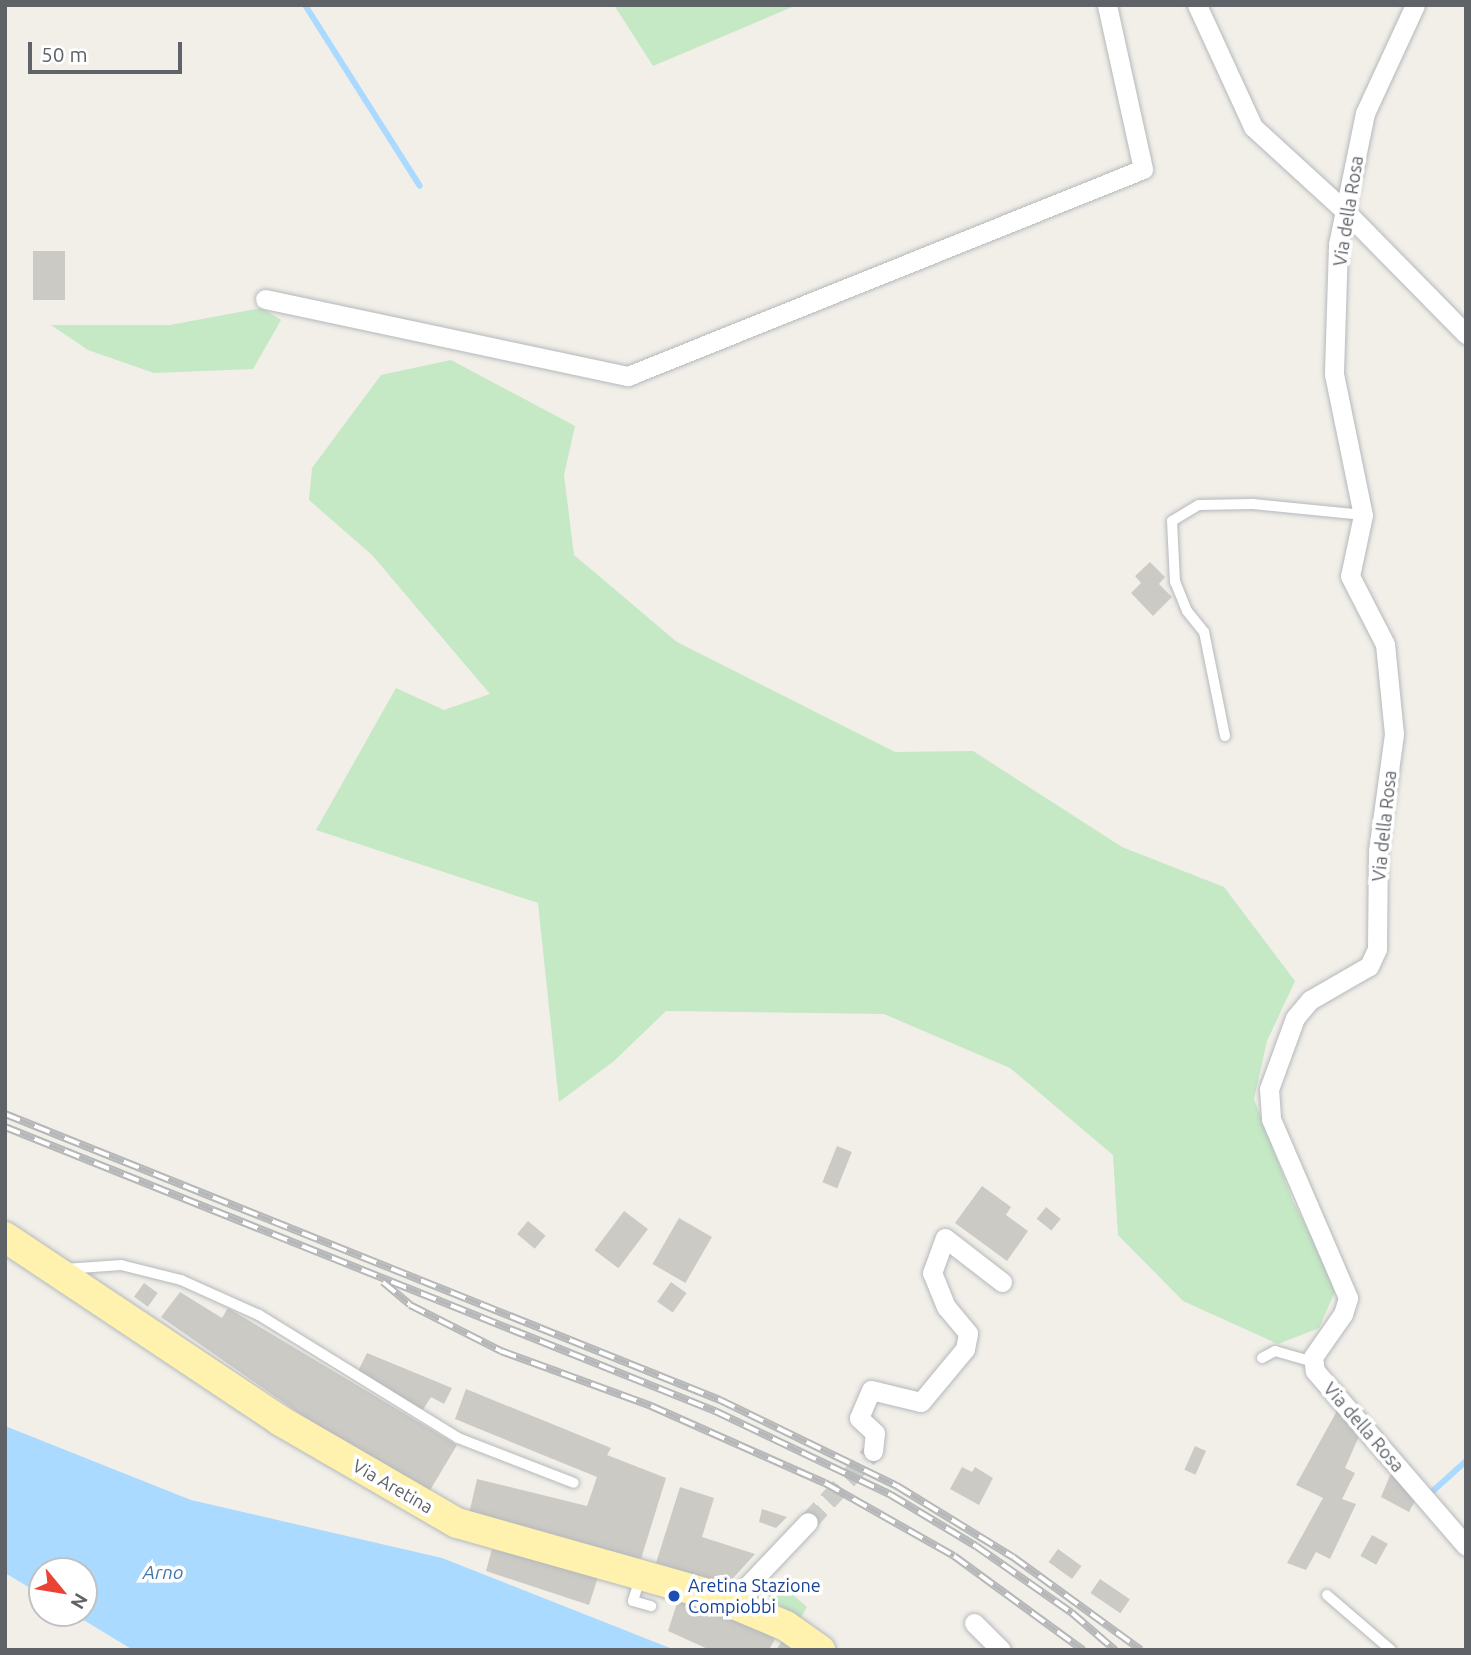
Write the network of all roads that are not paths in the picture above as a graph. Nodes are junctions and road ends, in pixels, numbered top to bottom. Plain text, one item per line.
1 (1107, 5) edge
2 (1198, 5) edge
3 (1415, 5) edge
4 (1345, 211) junction
5 (265, 299) dead end
6 (1466, 334) edge
7 (1363, 515) junction
8 (1225, 736) dead end
9 (5, 1237) edge
10 (54, 1270) junction
11 (1002, 1282) dead end
12 (1262, 1358) dead end
13 (1314, 1363) junction
14 (873, 1451) dead end
15 (574, 1483) dead end
16 (808, 1522) tunnel mouth
17 (1466, 1546) edge
18 (641, 1575) junction
19 (1327, 1595) dead end
20 (732, 1602) junction
21 (651, 1606) dead end
22 (974, 1623) dead end
23 (820, 1650) edge
24 (1001, 1650) edge
25 (1391, 1650) edge

1 - 5 street
2 - 4 street
3 - 4 street, Via della Rosa
4 - 6 street
4 - 7 street, Via della Rosa
7 - 8 lane
7 - 13 street, Via della Rosa
9 - 10 main road, Via Aretina
10 - 15 lane
10 - 18 main road, Via Aretina
11 - 14 street
12 - 13 lane
13 - 17 street, Via della Rosa
16 - 20 street
18 - 20 main road, Via Aretina
18 - 21 lane
19 - 25 lane
20 - 23 main road, Via Aretina
22 - 24 street

